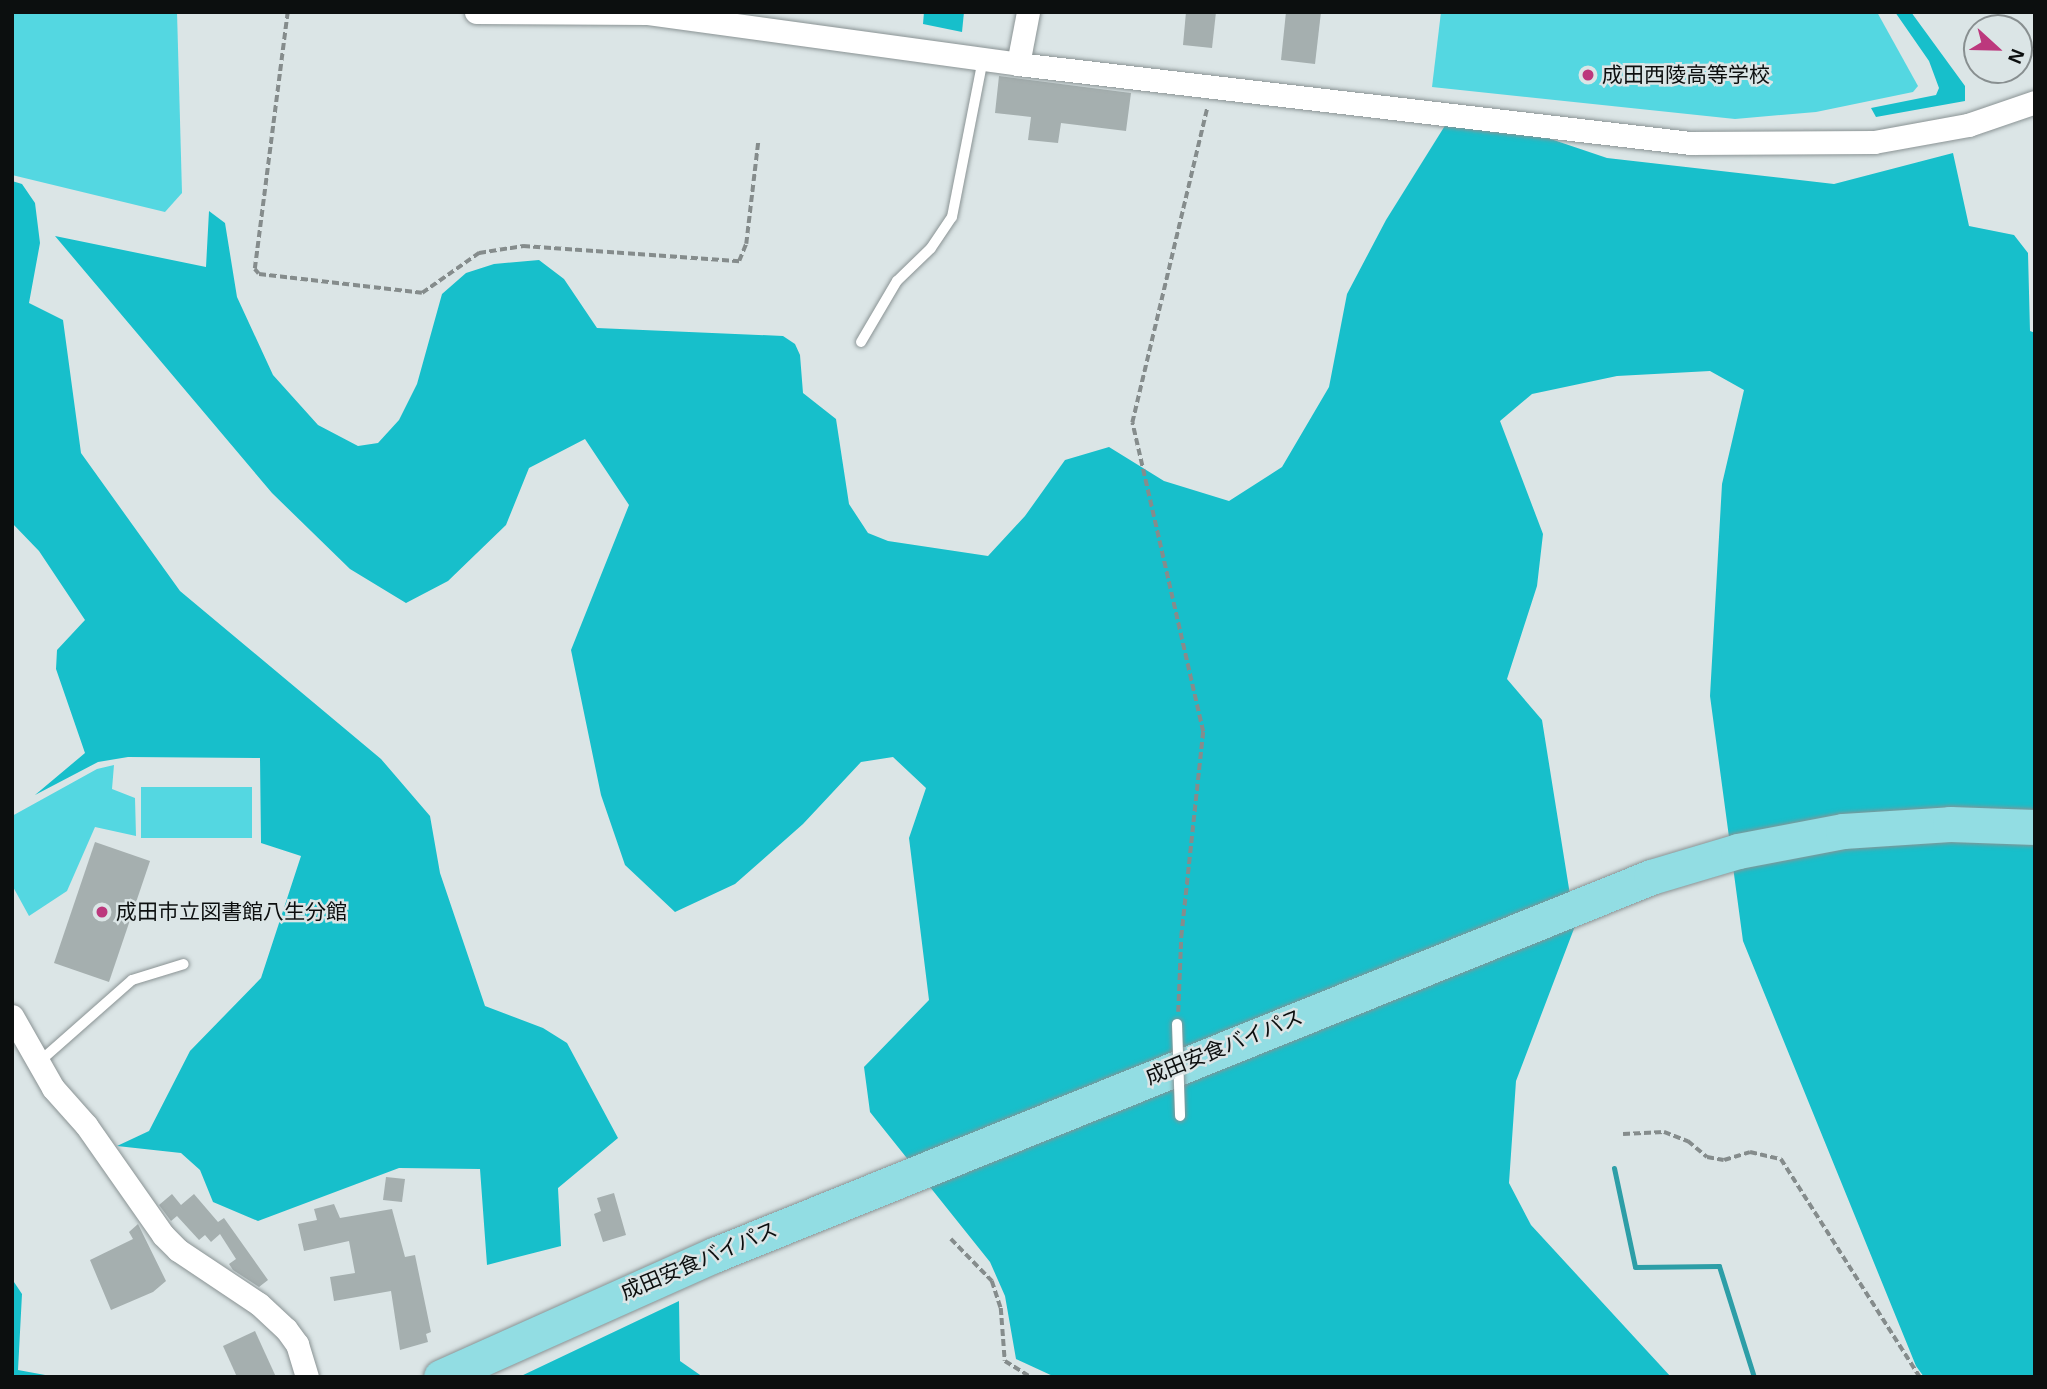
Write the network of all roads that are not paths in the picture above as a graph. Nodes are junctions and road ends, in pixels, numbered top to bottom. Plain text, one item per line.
1 (476, 12) edge
2 (1028, 12) edge
3 (983, 59) junction
4 (1018, 64) junction
5 (2035, 102) edge
6 (861, 342) dead end
7 (2035, 827) edge
8 (184, 964) dead end
9 (12, 1016) edge
10 (1177, 1024) road end
11 (38, 1062) junction
12 (1180, 1116) dead end
13 (307, 1377) edge
14 (441, 1377) edge

1 - 3 street
2 - 4 street
3 - 4 street
3 - 6 lane
4 - 5 street
7 - 14 main road, 成田安食バイパス
8 - 11 lane
9 - 11 street
10 - 12 lane, bridge
11 - 13 street

